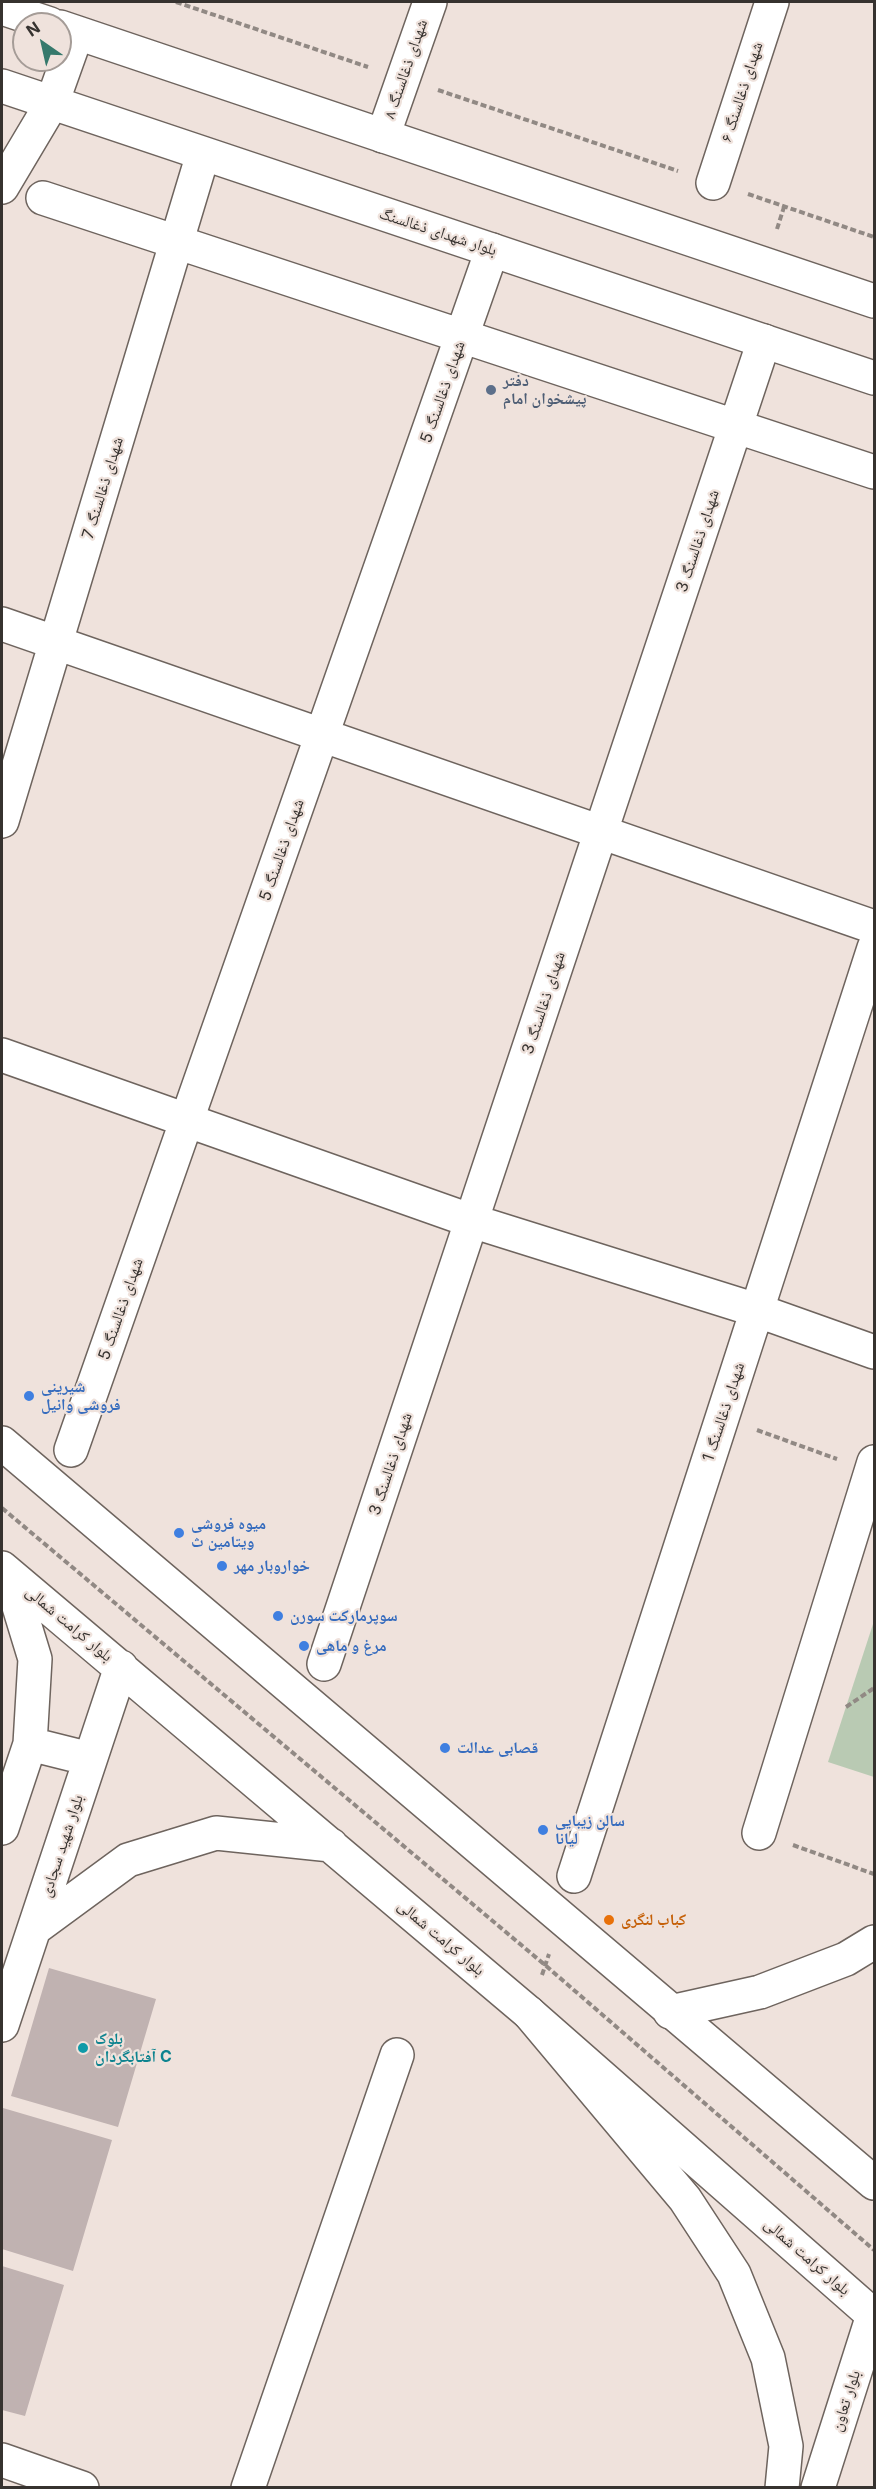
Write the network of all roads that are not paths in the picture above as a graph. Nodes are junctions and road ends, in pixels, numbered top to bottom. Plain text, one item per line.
1 (430, 2) edge
2 (772, 2) edge
3 (72, 31) edge
4 (57, 72) edge
5 (2, 87) edge
6 (52, 103) junction
7 (383, 136) junction
8 (203, 154) junction
9 (713, 183) road end
10 (2, 187) edge
11 (43, 198) dead end
12 (177, 242) junction
13 (492, 250) junction
14 (874, 301) edge
15 (462, 336) junction
16 (764, 341) junction
17 (874, 378) edge
18 (736, 426) junction
19 (874, 472) edge
20 (2, 624) edge
21 (56, 643) junction
22 (322, 735) junction
23 (2, 821) edge
24 (601, 832) junction
25 (874, 927) edge
26 (874, 948) edge
27 (2, 1055) edge
28 (187, 1121) junction
29 (472, 1221) junction
30 (756, 1310) junction
31 (874, 1352) edge
32 (2, 1443) edge
33 (71, 1450) dead end
34 (873, 1467) edge
35 (5, 1571) edge
36 (324, 1664) dead end
37 (121, 1667) junction
38 (30, 1744) junction
39 (90, 1760) junction
40 (2, 1828) edge
41 (759, 1833) road end
42 (331, 1845) junction
43 (574, 1876) dead end
44 (34, 1929) junction
45 (874, 1942) edge
46 (670, 2012) junction
47 (529, 2013) junction
48 (2, 2025) edge
49 (397, 2055) dead end
50 (874, 2183) edge
51 (874, 2315) edge
52 (2, 2460) edge
53 (40, 2481) edge
54 (82, 2487) edge
55 (248, 2487) edge
56 (782, 2487) edge
57 (818, 2487) edge

1 - 7 street, شهدای ذغالسنگ ۸
2 - 9 street, شهدای ذغالسنگ ۶
3 - 7 street
4 - 6 street
5 - 6 street, بلوار شهدای ذغالسنگ
6 - 8 street, بلوار شهدای ذغالسنگ
6 - 10 street
7 - 14 street
8 - 12 street, شهدای ذغالسنگ 7
8 - 13 street, بلوار شهدای ذغالسنگ
11 - 12 street
12 - 15 street
12 - 21 street, شهدای ذغالسنگ 7
13 - 15 street, شهدای ذغالسنگ 5
13 - 16 street, بلوار شهدای ذغالسنگ
15 - 18 street
15 - 22 street, شهدای ذغالسنگ 5
16 - 17 street, بلوار شهدای ذغالسنگ
16 - 18 street, شهدای ذغالسنگ 3
18 - 19 street
18 - 24 street, شهدای ذغالسنگ 3
20 - 21 street
21 - 22 street
21 - 23 street, شهدای ذغالسنگ 7
22 - 24 street
22 - 28 street, شهدای ذغالسنگ 5
24 - 25 street
24 - 29 street, شهدای ذغالسنگ 3
26 - 30 street, شهدای ذغالسنگ 1
27 - 28 street
28 - 29 street
28 - 33 street, شهدای ذغالسنگ 5
29 - 30 street
29 - 36 street, شهدای ذغالسنگ 3
30 - 31 street
30 - 43 street, شهدای ذغالسنگ 1
32 - 46 street
34 - 41 street
35 - 37 street, بلوار کرامت شمالی
35 - 38 street
37 - 39 street, بلوار شهید سجادی
37 - 42 street, بلوار کرامت شمالی
38 - 39 street
38 - 40 street
39 - 44 street, بلوار شهید سجادی
42 - 44 street
42 - 47 street, بلوار کرامت شمالی
44 - 48 street, بلوار شهید سجادی
45 - 46 street
46 - 50 street
47 - 51 street, بلوار کرامت شمالی
47 - 56 street
49 - 55 street
51 - 57 street, بلوار تعاون
52 - 53 street
53 - 54 street

